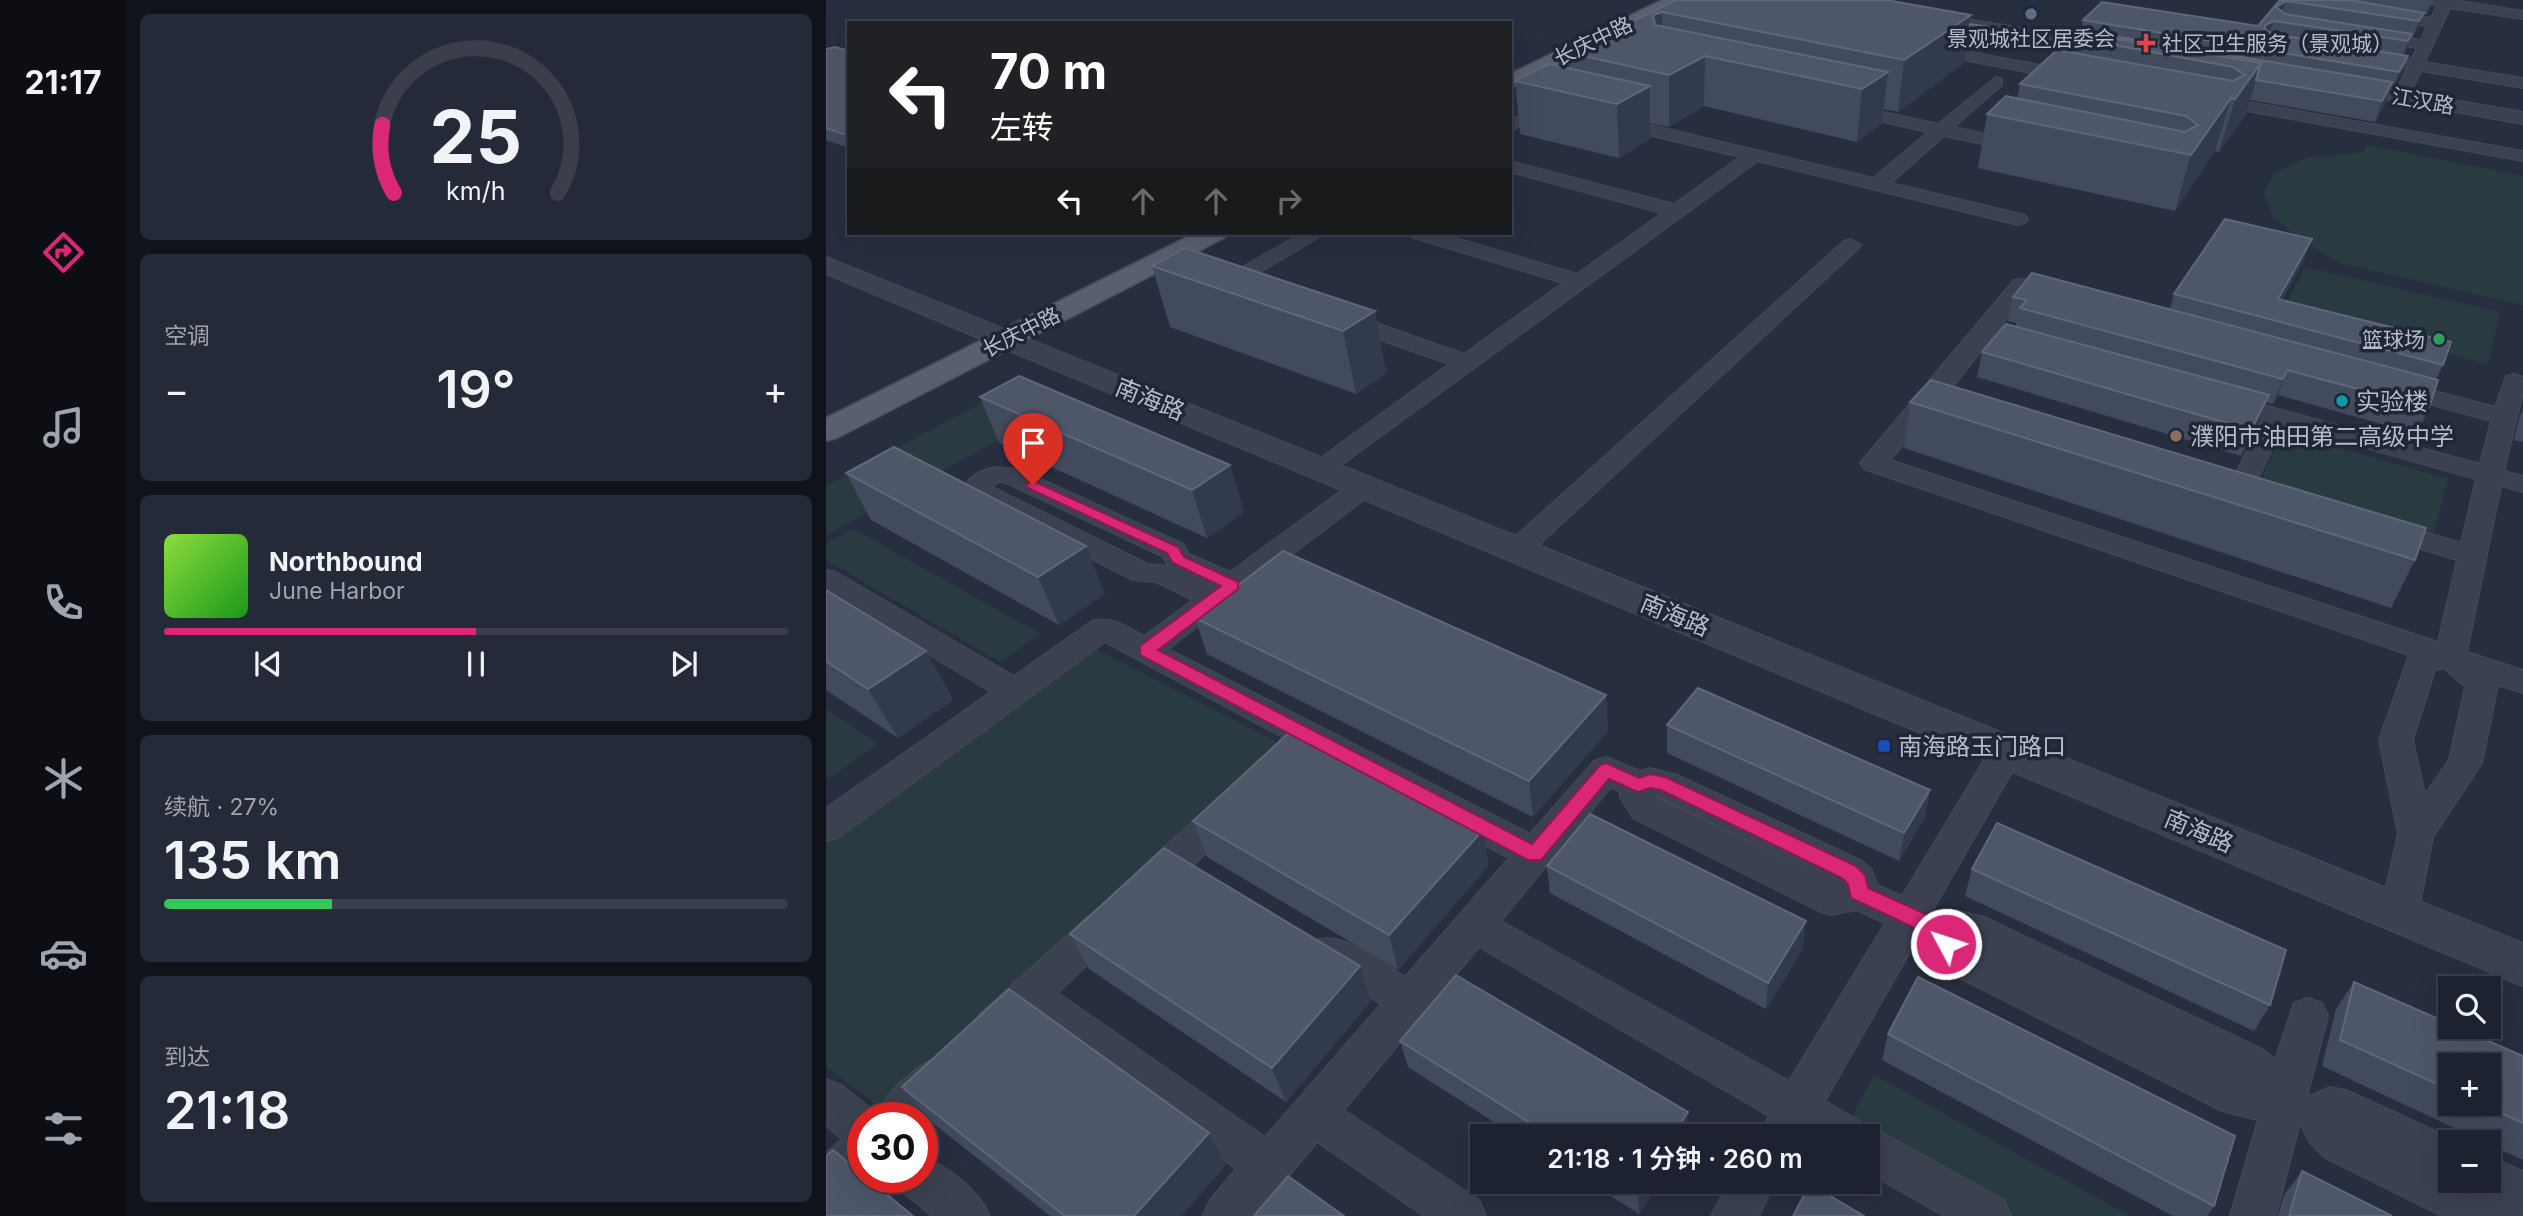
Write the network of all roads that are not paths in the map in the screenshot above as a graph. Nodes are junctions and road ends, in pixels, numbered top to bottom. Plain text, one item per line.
1 (1647, 0) edge
2 (1676, 0) edge
3 (2425, 0) edge
4 (2446, 1) edge
5 (2370, 13) edge
6 (2523, 15) edge
7 (1929, 18) edge
8 (2440, 23) junction
9 (2360, 34) edge
10 (2426, 45) junction
11 (1913, 47) edge
12 (2131, 52) edge
13 (2349, 55) edge
14 (2416, 66) junction
15 (1512, 67) edge
16 (1970, 77) edge
17 (2089, 79) edge
18 (1512, 81) edge
19 (2321, 83) edge
20 (2523, 83) edge
21 (1512, 97) edge
22 (2402, 97) junction
23 (2197, 98) edge
24 (1537, 103) edge
25 (1821, 103) edge
26 (1589, 115) edge
27 (2523, 118) edge
28 (1941, 130) junction
29 (2036, 150) edge
30 (1755, 155) junction
31 (2523, 156) edge
32 (1512, 167) edge
33 (1877, 185) junction
34 (1676, 211) junction
35 (2018, 219) dead end
36 (1173, 235) edge
37 (1211, 235) edge
38 (1312, 235) edge
39 (1425, 235) edge
40 (1851, 245) dead end
41 (826, 265) edge
42 (1256, 265) junction
43 (1579, 281) junction
44 (1261, 289) edge
45 (1214, 290) edge
46 (2063, 296) edge
47 (1325, 312) edge
48 (1984, 334) junction
49 (994, 335) junction
50 (2011, 341) edge
51 (1465, 362) junction
52 (2370, 380) edge
53 (2514, 381) dead end
54 (2197, 393) edge
55 (826, 407) edge
56 (2277, 415) junction
57 (2504, 417) junction
58 (826, 431) edge
59 (1320, 468) junction
60 (2490, 475) junction
61 (2216, 477) edge
62 (2523, 484) edge
63 (2243, 485) junction
64 (1365, 486) junction
65 (2268, 493) edge
66 (2358, 521) edge
67 (1517, 550) junction
68 (2474, 556) junction
69 (1170, 566) junction
70 (826, 579) edge
71 (1224, 592) junction
72 (1146, 650) junction
73 (2450, 657) junction
74 (2523, 682) edge
75 (1015, 691) junction
76 (1310, 736) junction
77 (2007, 751) junction
78 (834, 810) edge
79 (2416, 834) junction
80 (1535, 854) junction
81 (1176, 859) junction
82 (1211, 880) edge
83 (2399, 914) junction
84 (1474, 925) junction
85 (1926, 925) junction
86 (1305, 937) edge
87 (2523, 965) edge
88 (1028, 995) junction
89 (1410, 1001) junction
90 (2308, 1016) dead end
91 (826, 1099) edge
92 (914, 1102) edge
93 (2291, 1102) junction
94 (1313, 1114) junction
95 (847, 1116) edge
96 (1789, 1122) edge
97 (2438, 1154) edge
98 (1880, 1155) edge
99 (847, 1164) edge
100 (1269, 1166) junction
101 (826, 1183) edge
102 (2501, 1184) edge
103 (938, 1192) edge
104 (1747, 1194) edge
105 (2523, 1195) edge
106 (967, 1216) edge
107 (1226, 1216) edge
108 (1463, 1216) edge
109 (1734, 1216) edge
110 (1987, 1216) edge
111 (2253, 1216) edge
112 (2491, 1216) edge

1 - 15 main road, 长庆中路
2 - 18 main road, 长庆中路
3 - 4 street
4 - 6 street
4 - 8 street
5 - 8 street
7 - 12 street
8 - 10 street
9 - 10 street
10 - 14 street
11 - 17 street
13 - 14 street
14 - 20 street
14 - 22 street
16 - 28 street
19 - 22 street, 江汉路
21 - 24 street
22 - 27 street, 江汉路
23 - 31 street
25 - 28 street
26 - 30 street
28 - 29 street
28 - 33 street
30 - 33 street
30 - 34 street
32 - 34 street
33 - 35 street
34 - 43 street
36 - 49 main road, 长庆中路
37 - 49 main road, 长庆中路
38 - 42 street
39 - 43 street
40 - 67 street
41 - 49 street, 南海路
42 - 44 street
42 - 45 street
43 - 51 street
46 - 48 street
47 - 51 street
48 - 50 street
48 - 73 street
49 - 55 main road, 长庆中路
49 - 58 main road, 长庆中路
49 - 59 street, 南海路
51 - 59 street
52 - 57 street
53 - 57 street
54 - 56 street
56 - 60 street
56 - 63 street
57 - 60 street
59 - 64 street, 南海路
60 - 62 street
60 - 68 street
61 - 63 street
63 - 65 street
64 - 67 street, 南海路
64 - 71 street
66 - 68 street
67 - 77 street, 南海路
68 - 73 street
69 - 69 street
69 - 71 street
70 - 75 street
71 - 72 street
72 - 75 street
72 - 76 street
73 - 74 street
73 - 79 street
73 - 79 street
75 - 78 street
76 - 80 street
76 - 81 street
77 - 83 street, 南海路
77 - 85 street
79 - 83 street
80 - 84 street
80 - 85 street
81 - 82 street
81 - 88 street
83 - 87 street, 南海路
84 - 89 street
84 - 96 street
85 - 93 street
85 - 96 street
86 - 89 street
88 - 92 street
88 - 100 street
89 - 94 street
90 - 93 street
91 - 95 street
93 - 97 street
93 - 111 street
93 - 112 street
94 - 100 street
94 - 108 street
98 - 110 street
99 - 101 street
100 - 107 street
102 - 105 street
103 - 106 street
104 - 109 street

